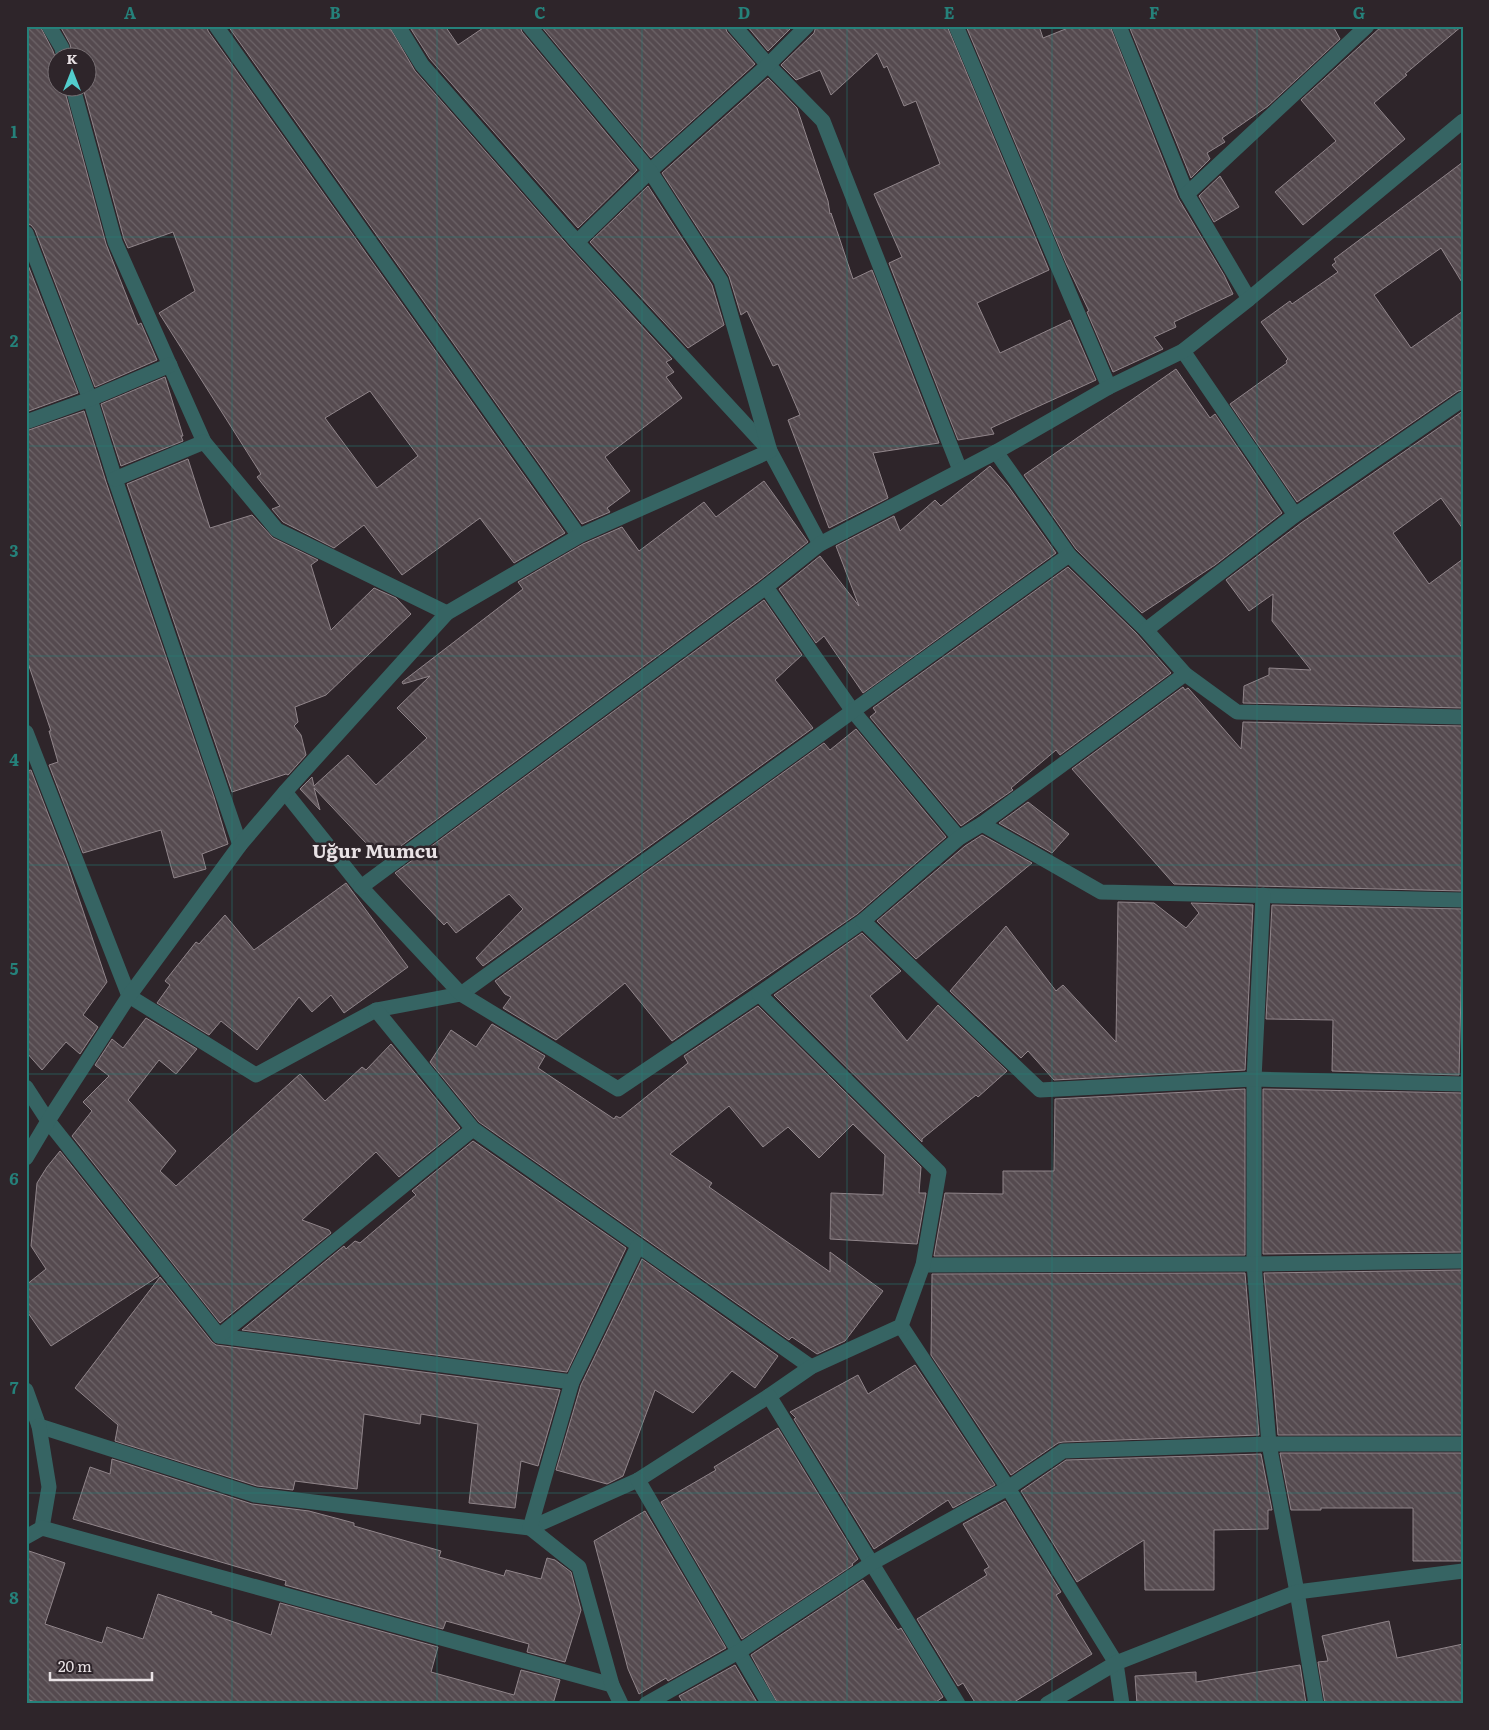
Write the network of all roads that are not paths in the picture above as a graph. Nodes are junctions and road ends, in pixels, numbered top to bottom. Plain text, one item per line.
1 (49, 26) edge
2 (216, 26) edge
3 (398, 26) edge
4 (529, 26) edge
5 (734, 26) edge
6 (807, 26) edge
7 (956, 26) edge
8 (1119, 26) edge
9 (1360, 29) edge
10 (62, 48) edge
11 (768, 65) junction
12 (76, 98) edge
13 (1463, 121) edge
14 (650, 172) junction
15 (1187, 194) junction
16 (26, 233) edge
17 (577, 242) junction
18 (1249, 299) junction
19 (1183, 351) junction
20 (170, 365) junction
21 (1109, 388) junction
22 (1463, 398) edge
23 (90, 399) junction
24 (26, 422) edge
25 (204, 442) junction
26 (770, 450) junction
27 (996, 452) junction
28 (960, 470) junction
29 (114, 479) junction
30 (1295, 515) junction
31 (579, 536) junction
32 (820, 544) junction
33 (1069, 554) junction
34 (766, 587) junction
35 (447, 612) junction
36 (1146, 630) junction
37 (1185, 674) junction
38 (852, 710) junction
39 (1463, 717) edge
40 (26, 732) edge
41 (285, 792) junction
42 (982, 824) junction
43 (959, 838) junction
44 (240, 845) junction
45 (362, 887) junction
46 (1262, 895) junction
47 (1463, 900) edge
48 (864, 921) junction
49 (461, 994) junction
50 (759, 994) junction
51 (129, 996) junction
52 (376, 1010) junction
53 (1254, 1079) junction
54 (1463, 1084) edge
55 (26, 1086) edge
56 (48, 1121) junction
57 (473, 1129) junction
58 (26, 1133) edge
59 (26, 1158) edge
60 (638, 1246) junction
61 (1463, 1261) edge
62 (1254, 1264) junction
63 (923, 1265) junction
64 (902, 1326) junction
65 (219, 1336) junction
66 (811, 1367) junction
67 (572, 1382) junction
68 (26, 1390) edge
69 (769, 1396) junction
70 (39, 1426) junction
71 (1269, 1444) junction
72 (1463, 1444) edge
73 (638, 1480) junction
74 (1008, 1488) junction
75 (42, 1528) junction
76 (530, 1528) junction
77 (26, 1538) edge
78 (872, 1564) junction
79 (1463, 1571) edge
80 (1297, 1592) junction
81 (740, 1651) junction
82 (1116, 1664) junction
83 (612, 1685) junction
84 (621, 1704) edge
85 (646, 1704) edge
86 (769, 1704) edge
87 (958, 1704) edge
88 (1047, 1704) edge
89 (1122, 1704) edge
90 (1316, 1704) edge

1 - 10 street
2 - 31 street
3 - 17 street
4 - 14 street
5 - 11 street
6 - 11 street
7 - 21 street
8 - 15 street
9 - 15 street
11 - 14 street
11 - 28 street
12 - 20 street
13 - 18 street
14 - 17 street
14 - 26 street
15 - 18 street
16 - 23 street
17 - 26 street
18 - 19 street
19 - 21 street
19 - 30 street
20 - 23 street
20 - 25 street
21 - 27 street
22 - 30 street
23 - 24 street
23 - 29 street
25 - 29 street
25 - 35 street
26 - 31 street
26 - 32 street
27 - 28 street
27 - 33 street
28 - 32 street
29 - 44 street
30 - 36 street
31 - 35 street
32 - 34 street
33 - 36 street
33 - 38 street
34 - 38 street
34 - 45 street
35 - 41 street
36 - 37 street
37 - 39 street
37 - 42 street
38 - 43 street
38 - 49 street
40 - 51 street
41 - 44 street
41 - 45 street
42 - 43 street
42 - 46 street
43 - 48 street
44 - 51 street
45 - 49 street
46 - 47 street
46 - 53 street
48 - 50 street
48 - 53 street
49 - 50 street
49 - 52 street
50 - 63 street
51 - 52 street
51 - 56 street
52 - 57 street
53 - 54 street
53 - 62 street
55 - 56 street
56 - 58 street
56 - 59 street
56 - 65 street
57 - 60 street
57 - 65 street
60 - 66 street
60 - 67 street
61 - 62 street
62 - 63 street
62 - 71 street
63 - 64 street
64 - 66 street
64 - 74 street
65 - 67 street
66 - 69 street
67 - 76 street
68 - 70 street
69 - 73 street
69 - 78 street
70 - 75 street
70 - 76 street
71 - 72 street
71 - 74 street
71 - 80 street
73 - 76 street
73 - 81 street
74 - 78 street
74 - 82 street
75 - 77 street
75 - 83 street
76 - 83 street
78 - 81 street
78 - 87 street
79 - 80 street
80 - 82 street
80 - 90 street
81 - 85 street
81 - 86 street
82 - 88 street
82 - 89 street
83 - 84 street

